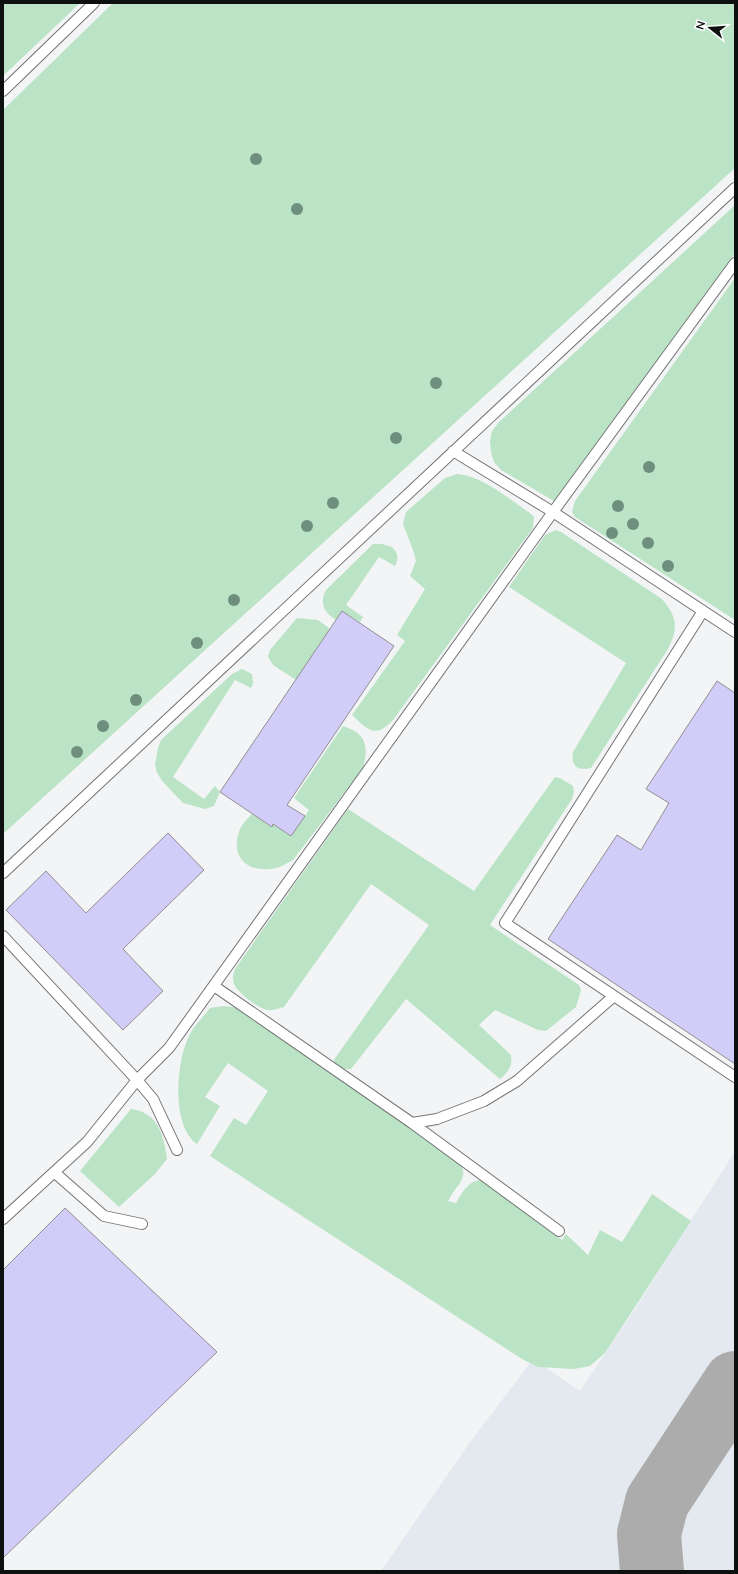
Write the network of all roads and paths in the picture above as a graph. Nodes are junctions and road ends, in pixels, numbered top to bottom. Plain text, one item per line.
1 (94, 3) edge
2 (3, 91) edge
3 (735, 188) edge
4 (735, 263) edge
5 (454, 451) junction
6 (553, 512) junction
7 (703, 611) junction
8 (735, 632) edge
9 (3, 873) edge
10 (3, 936) edge
11 (214, 986) junction
12 (614, 996) junction
13 (735, 1077) edge
14 (138, 1080) junction
15 (412, 1123) junction
16 (177, 1150) dead end
17 (54, 1172) junction
18 (3, 1219) edge
19 (142, 1224) dead end
20 (559, 1231) dead end

1 - 2 lane
3 - 5 lane
4 - 6 lane
5 - 6 lane
5 - 9 lane
6 - 7 lane
6 - 11 lane
7 - 8 lane
7 - 12 lane
10 - 14 lane
11 - 14 lane
11 - 15 lane
12 - 13 lane
12 - 15 lane
14 - 16 lane
14 - 17 lane
15 - 20 lane
17 - 18 lane
17 - 19 lane

